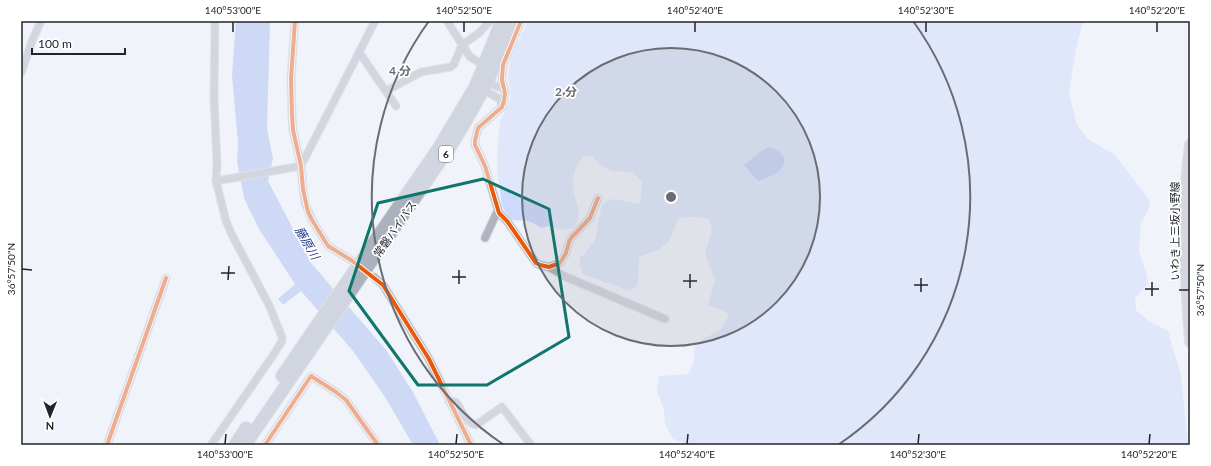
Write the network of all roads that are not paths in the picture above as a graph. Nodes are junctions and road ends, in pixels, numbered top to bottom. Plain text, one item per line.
1 (41, 21) edge
2 (215, 21) edge
3 (295, 21) edge
4 (375, 21) edge
5 (447, 21) edge
6 (490, 21) edge
7 (501, 21) edge
8 (511, 21) edge
9 (521, 21) edge
10 (462, 45) junction
11 (359, 52) junction
12 (484, 65) junction
13 (21, 73) edge
14 (489, 77) junction
15 (504, 88) junction
16 (483, 90) junction
17 (386, 91) junction
18 (396, 106) dead end
19 (502, 107) junction
20 (1190, 144) edge
21 (301, 165) junction
22 (216, 181) junction
23 (598, 198) dead end
24 (498, 210) junction
25 (486, 238) dead end
26 (549, 267) junction
27 (360, 270) junction
28 (166, 278) dead end
29 (665, 319) dead end
30 (1190, 342) edge
31 (308, 347) junction
32 (449, 401) junction
33 (106, 445) edge
34 (211, 445) edge
35 (235, 445) edge
36 (245, 445) edge
37 (265, 445) edge
38 (378, 445) edge
39 (471, 445) edge
40 (531, 445) edge

1 - 13 street
2 - 22 street
3 - 21 street
4 - 11 street
5 - 10 street
6 - 10 street
7 - 12 highway, 常磐バイパス / 6
8 - 14 highway, 常磐バイパス / 6
9 - 15 street
10 - 12 street
10 - 17 street
11 - 17 street
11 - 21 street
12 - 27 highway, 常磐バイパス / 6
14 - 15 street
14 - 16 highway, 常磐バイパス / 6
15 - 19 street
16 - 19 street
16 - 27 highway, 常磐バイパス / 6
17 - 18 street
19 - 24 street
20 - 30 main road, いわき上三坂小野線
21 - 22 street
21 - 27 street
22 - 34 street
23 - 26 street
24 - 25 street
24 - 26 street
26 - 29 street
27 - 31 highway, 常磐バイパス / 6
27 - 32 street
28 - 33 street
31 - 35 highway, 常磐バイパス / 6
31 - 36 highway, 常磐バイパス / 6
32 - 39 street
32 - 40 street
37 - 38 street

